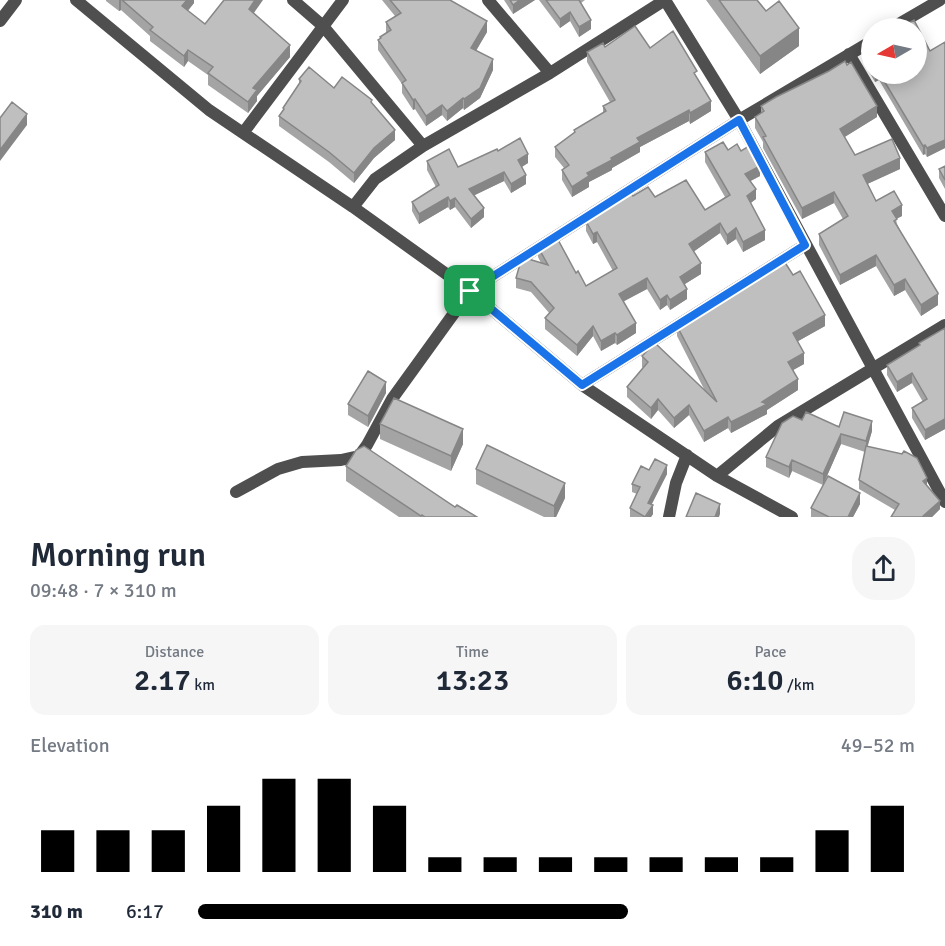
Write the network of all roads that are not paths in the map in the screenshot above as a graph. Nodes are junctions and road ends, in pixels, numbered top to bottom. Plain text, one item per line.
1 (16, 0) edge
2 (76, 0) edge
3 (293, 0) edge
4 (343, 0) edge
5 (488, 0) edge
6 (940, 0) edge
7 (909, 18) edge
8 (0, 21) edge
9 (323, 26) junction
10 (861, 47) edge
11 (849, 54) junction
12 (550, 73) junction
13 (739, 120) junction
14 (243, 133) junction
15 (423, 146) junction
16 (353, 207) junction
17 (945, 216) edge
18 (805, 245) junction
19 (470, 291) junction
20 (945, 325) edge
21 (873, 368) junction
22 (582, 385) junction
23 (687, 455) junction
24 (717, 476) junction
25 (236, 492) dead end
26 (945, 502) edge
27 (669, 517) edge
28 (792, 517) edge

1 - 8 street
2 - 14 street
3 - 9 street
4 - 9 street
5 - 12 street
6 - 7 street
9 - 14 street
9 - 15 street
10 - 11 street
11 - 13 street
11 - 17 street
12 - 13 street
12 - 15 street
13 - 18 street
13 - 19 street
14 - 16 street
15 - 16 street
16 - 19 street
18 - 21 street
18 - 22 street
19 - 22 street
19 - 25 street
20 - 21 street
21 - 24 street
21 - 26 street
22 - 23 street
23 - 24 street
23 - 27 street
24 - 28 street

